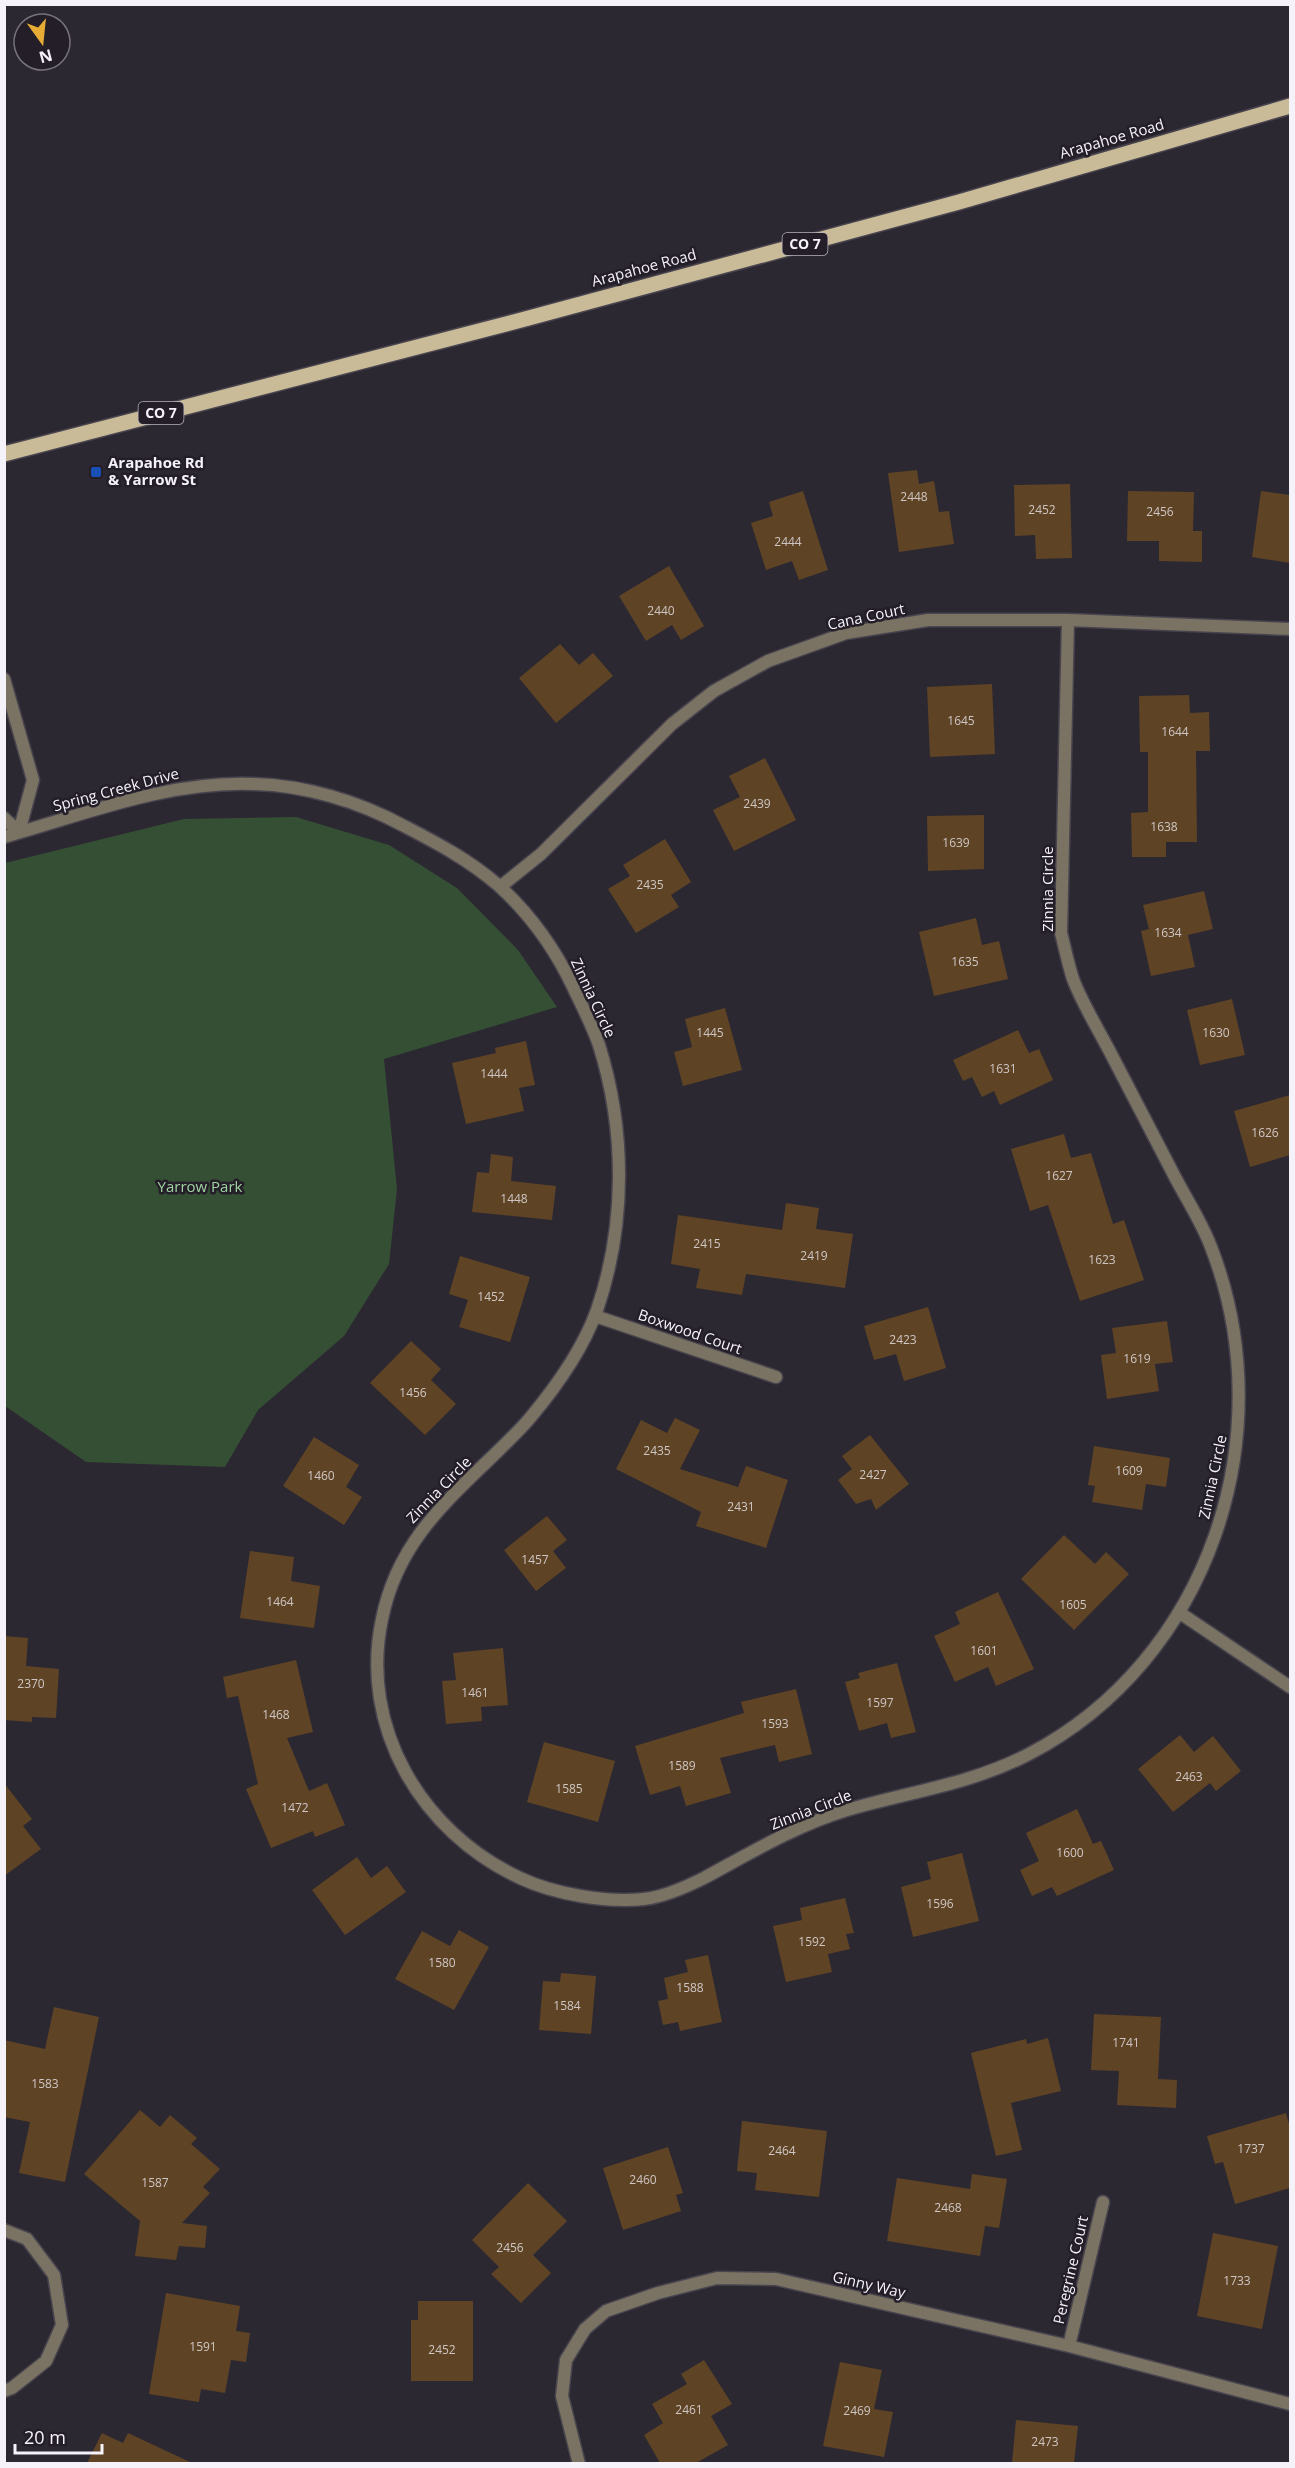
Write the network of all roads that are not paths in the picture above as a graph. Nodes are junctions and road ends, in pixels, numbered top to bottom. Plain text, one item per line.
1 (1290, 106) edge
2 (4, 454) edge
3 (1068, 621) junction
4 (1290, 629) edge
5 (4, 679) edge
6 (4, 818) edge
7 (19, 832) junction
8 (4, 837) edge
9 (500, 887) junction
10 (595, 1316) junction
11 (776, 1377) dead end
12 (1180, 1613) junction
13 (1290, 1687) edge
14 (1103, 2202) dead end
15 (4, 2230) edge
16 (1069, 2346) junction
17 (4, 2391) edge
18 (1290, 2404) edge
19 (579, 2463) edge

1 - 2 main road, Arapahoe Road / CO 7
3 - 4 street, Cana Court
3 - 9 street, Cana Court
3 - 12 street, Zinnia Circle
5 - 7 street
6 - 7 street
7 - 8 street, Spring Creek Drive
7 - 9 street, Spring Creek Drive
9 - 10 street, Zinnia Circle
10 - 11 street, Boxwood Court
10 - 12 street, Zinnia Circle
12 - 13 street
14 - 16 street, Peregrine Court
15 - 17 street
16 - 18 street, Ginny Way
16 - 19 street, Ginny Way

